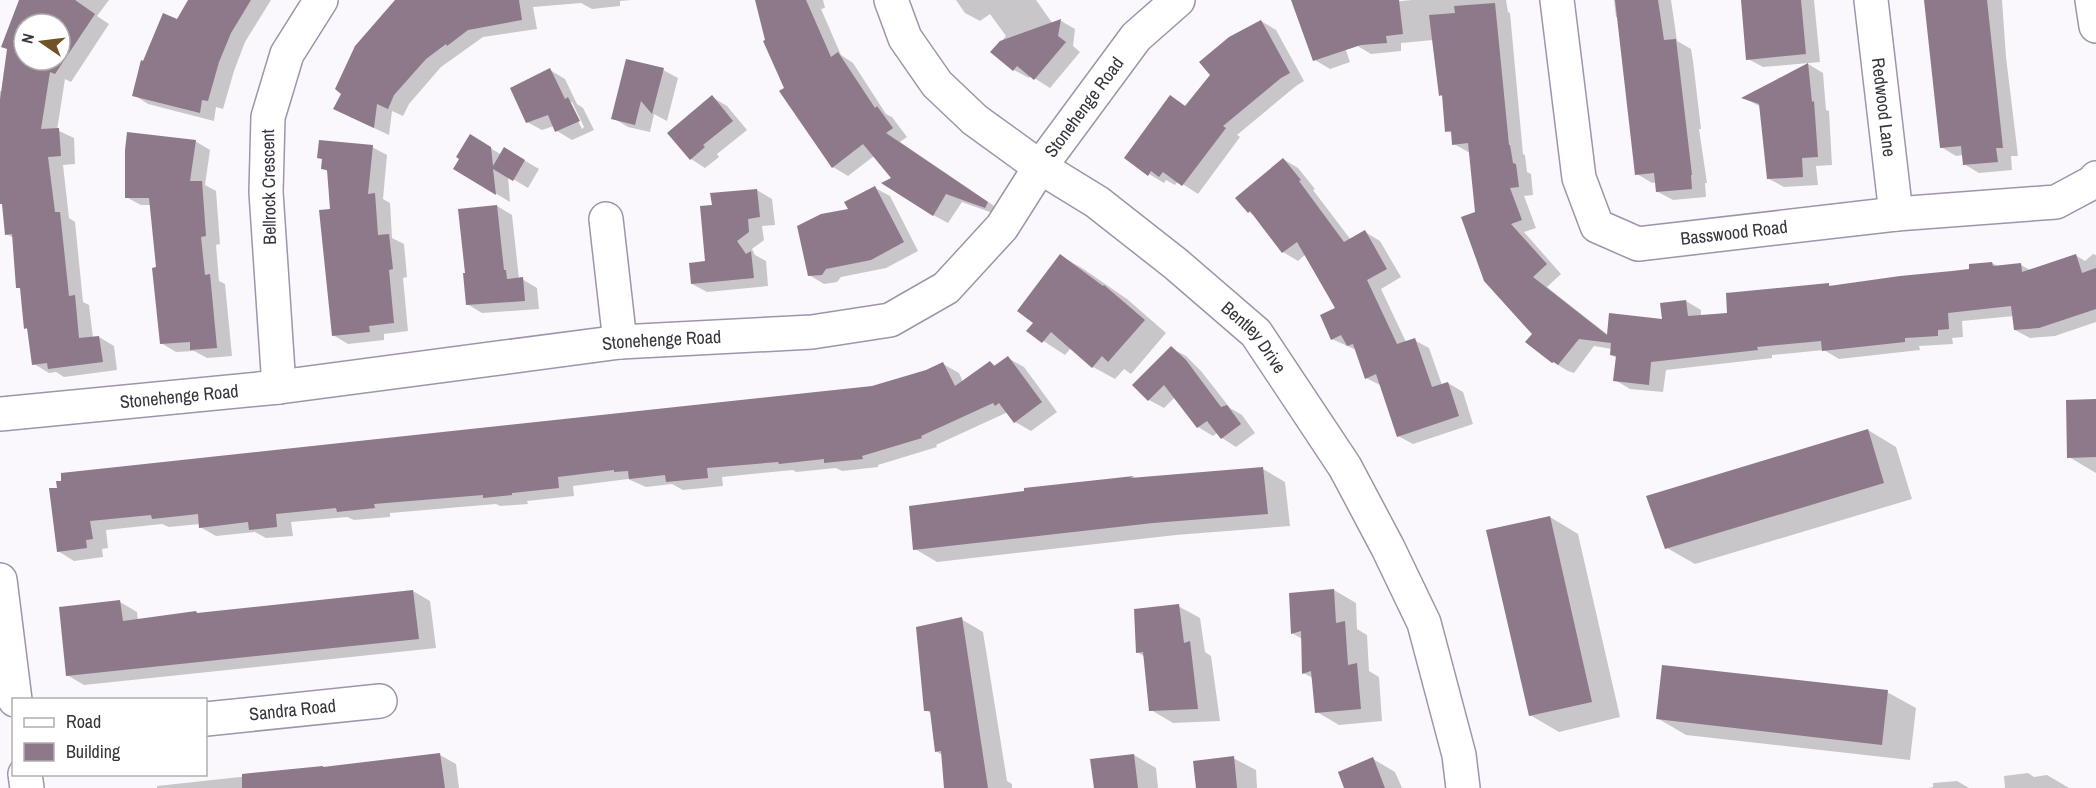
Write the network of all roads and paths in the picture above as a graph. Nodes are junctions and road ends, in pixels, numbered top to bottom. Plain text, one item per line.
1 (321, 0) edge
2 (891, 0) edge
3 (1178, 0) edge
4 (1557, 0) edge
5 (1871, 0) edge
6 (2092, 0) edge
7 (2096, 26) edge
8 (1040, 167) junction
9 (2096, 178) edge
10 (1896, 214) junction
11 (606, 219) dead end
12 (620, 342) junction
13 (279, 387) junction
14 (0, 414) edge
15 (0, 580) edge
16 (15, 698) edge
17 (380, 701) dead end
18 (207, 719) edge
19 (1463, 788) edge

1 - 13 street, Bellrock Crescent
2 - 8 street, Bentley Drive
3 - 8 street, Stonehenge Road
4 - 10 street, Basswood Road
5 - 10 street, Redwood Lane
6 - 7 street
8 - 12 street, Stonehenge Road
8 - 19 street, Bentley Drive
9 - 10 street, Basswood Road
11 - 12 street
12 - 13 street, Stonehenge Road
13 - 14 street, Stonehenge Road
15 - 16 street
17 - 18 street, Sandra Road

